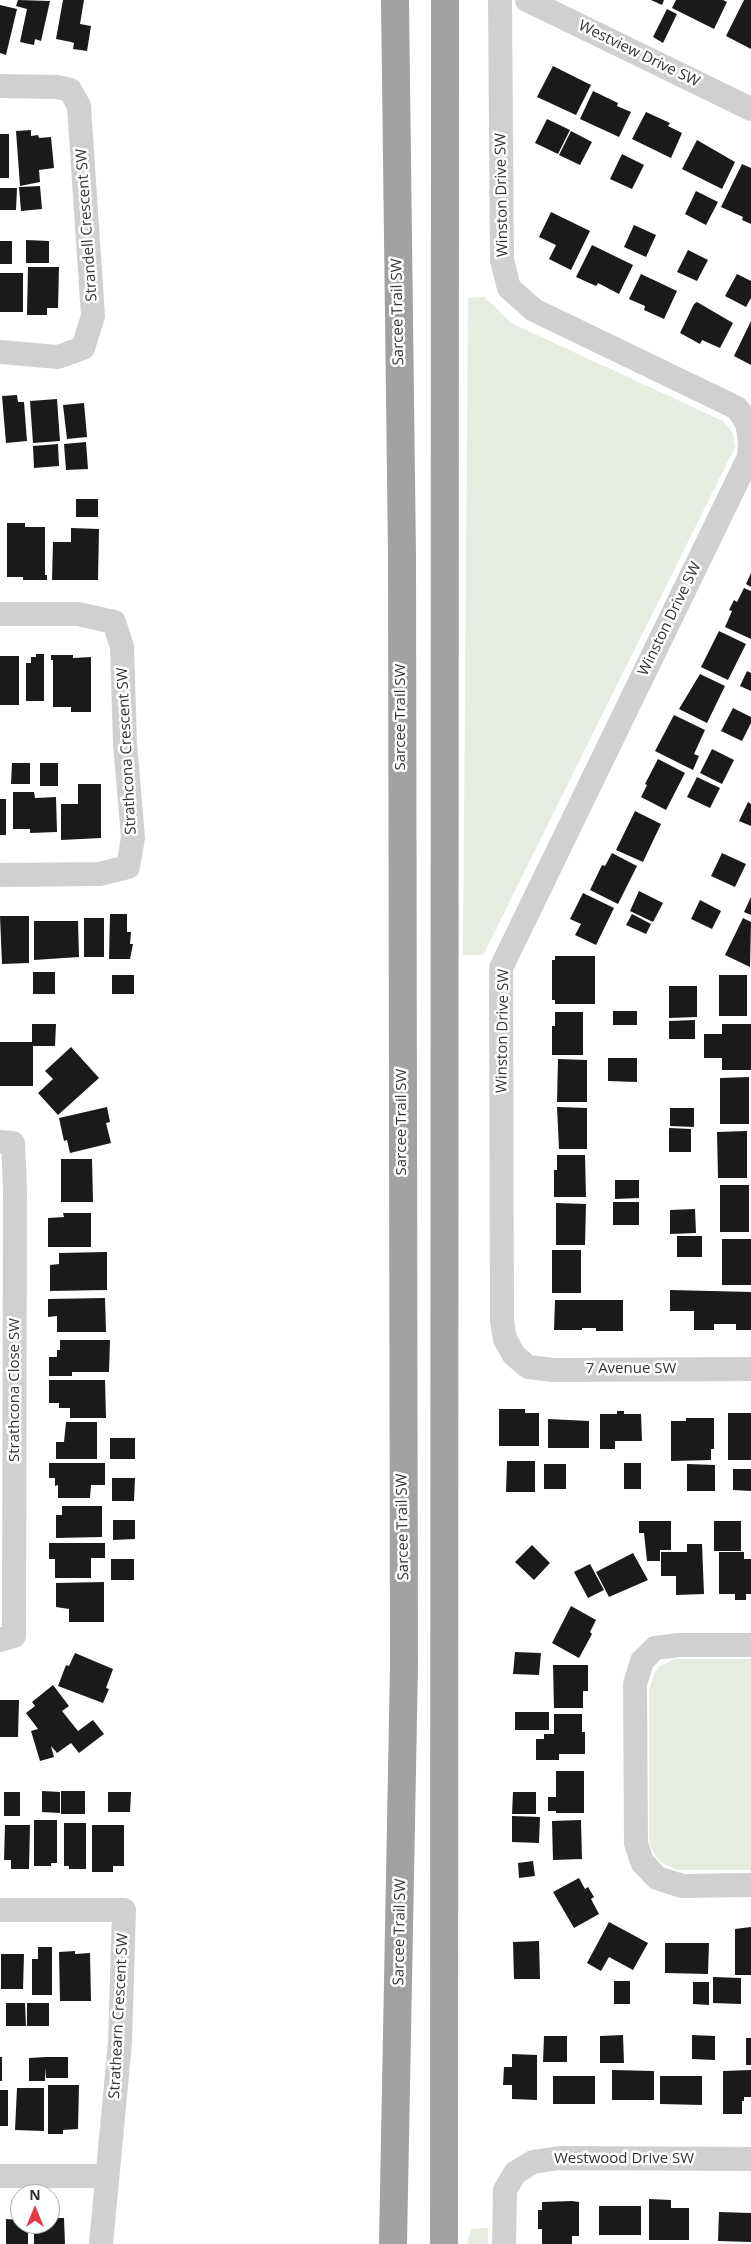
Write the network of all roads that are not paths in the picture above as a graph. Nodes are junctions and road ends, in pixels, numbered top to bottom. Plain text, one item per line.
1 (395, 0) edge
2 (445, 0) edge
3 (500, 0) edge
4 (527, 0) edge
5 (0, 86) edge
6 (751, 109) edge
7 (0, 352) edge
8 (0, 614) edge
9 (0, 875) edge
10 (0, 1142) edge
11 (516, 1356) joint
12 (751, 1369) edge
13 (0, 1640) edge
14 (751, 1645) edge
15 (751, 1886) edge
16 (0, 1910) edge
17 (751, 2159) edge
18 (0, 2176) edge
19 (106, 2176) junction
20 (393, 2238) edge
21 (101, 2244) edge
22 (444, 2244) edge
23 (504, 2244) edge

1 - 20 highway, Sarcee Trail SW
2 - 22 highway
3 - 11 street, Winston Drive SW
4 - 6 street, Westview Drive SW
5 - 7 street, Strandell Crescent SW
8 - 9 street, Strathcona Crescent SW
10 - 13 street, Strathcona Close SW
11 - 12 street, 7 Avenue SW
14 - 15 street
16 - 19 street, Strathearn Crescent SW
17 - 23 street, Westwood Drive SW
18 - 19 street
19 - 21 street, Strathearn Crescent SW

